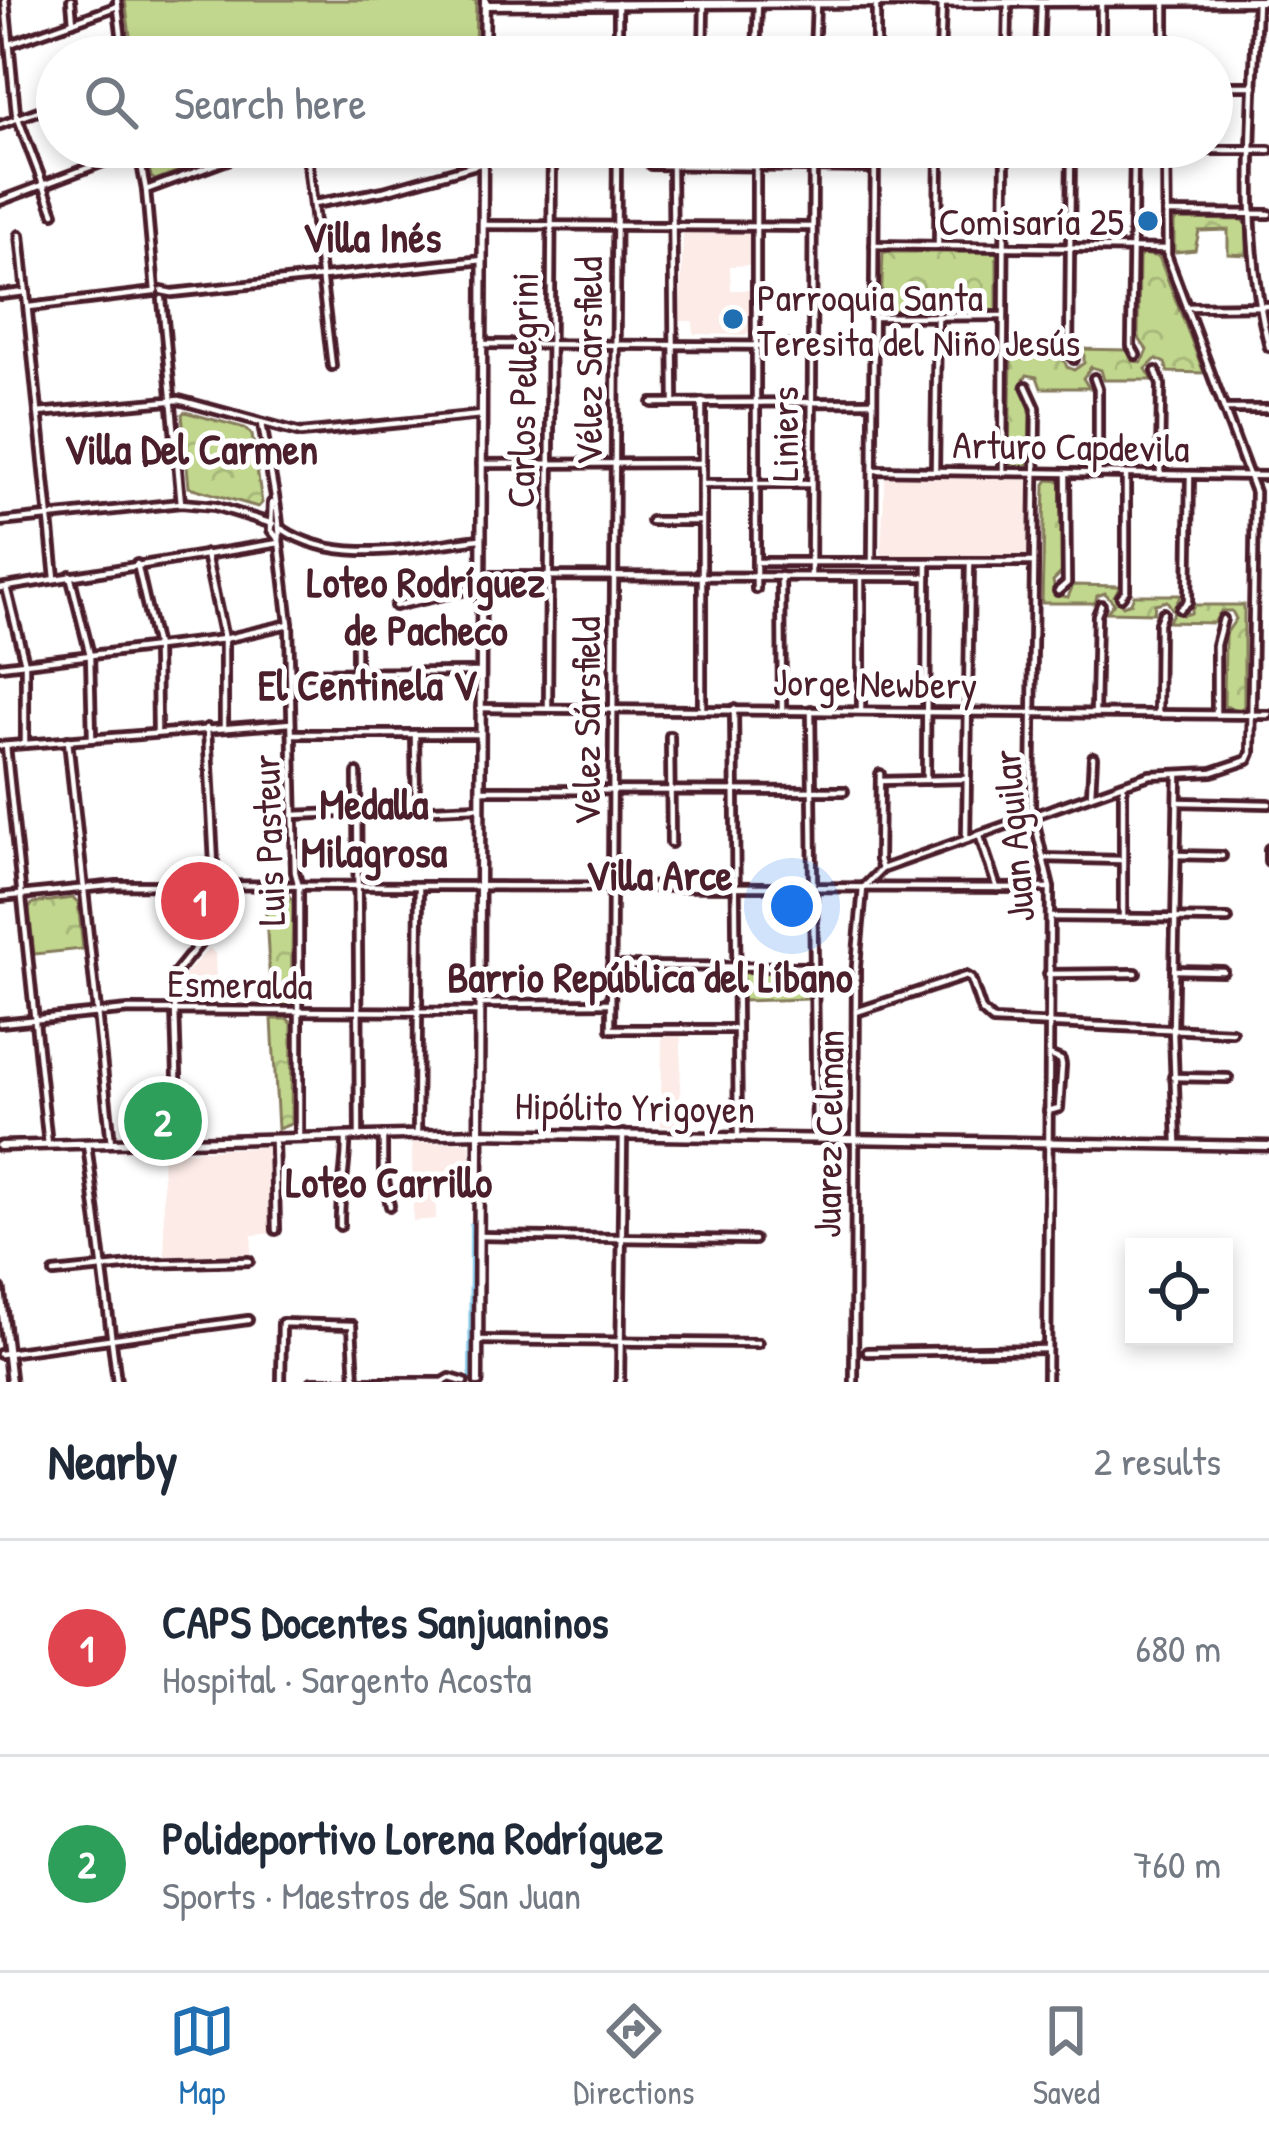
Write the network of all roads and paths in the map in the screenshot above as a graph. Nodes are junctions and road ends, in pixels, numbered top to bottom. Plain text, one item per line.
1 (5, 0) edge
2 (70, 0) edge
3 (675, 1) edge
4 (800, 1) edge
5 (1165, 1) edge
6 (1225, 1) edge
7 (578, 2) edge
8 (704, 2) edge
9 (758, 2) edge
10 (816, 2) edge
11 (978, 2) edge
12 (1041, 2) edge
13 (1101, 2) edge
14 (1257, 2) edge
15 (1269, 2) edge
16 (118, 3) edge
17 (485, 3) edge
18 (618, 3) edge
19 (876, 3) junction
20 (942, 3) junction
21 (1008, 3) junction
22 (74, 22) junction
23 (122, 36) edge
24 (484, 36) edge
25 (618, 36) edge
26 (704, 36) edge
27 (757, 36) edge
28 (815, 36) edge
29 (876, 36) edge
30 (941, 36) edge
31 (1007, 36) edge
32 (1040, 36) edge
33 (1101, 36) edge
34 (1166, 36) edge
35 (9, 45) junction
36 (1233, 86) edge
37 (1254, 86) junction
38 (36, 112) edge
39 (18, 118) junction
40 (0, 125) edge
41 (1233, 150) edge
42 (1252, 150) junction
43 (1269, 150) edge
44 (36, 164) edge
45 (37, 168) edge
46 (87, 168) edge
47 (142, 168) edge
48 (206, 168) edge
49 (309, 168) edge
50 (465, 168) edge
51 (483, 168) edge
52 (551, 168) edge
53 (617, 168) edge
54 (672, 168) edge
55 (756, 168) joint
56 (875, 168) joint
57 (939, 168) edge
58 (1005, 168) edge
59 (1071, 168) edge
60 (1134, 168) edge
61 (1166, 168) edge
62 (813, 169) junction
63 (44, 185) junction
64 (146, 190) junction
65 (0, 201) edge
66 (314, 204) junction
67 (54, 213) dead end
68 (1166, 213) junction
69 (1253, 214) junction
70 (1269, 214) edge
71 (483, 225) junction
72 (550, 225) junction
73 (616, 226) junction
74 (756, 226) junction
75 (672, 227) junction
76 (812, 227) junction
77 (20, 235) dead end
78 (874, 245) junction
79 (938, 245) junction
80 (1003, 245) junction
81 (1071, 247) junction
82 (1131, 248) junction
83 (1167, 249) junction
84 (482, 260) junction
85 (324, 278) junction
86 (26, 292) junction
87 (0, 295) edge
88 (159, 295) junction
89 (1258, 306) junction
90 (1269, 306) edge
91 (28, 307) junction
92 (1186, 307) junction
93 (1003, 316) junction
94 (874, 317) junction
95 (937, 317) junction
96 (482, 344) junction
97 (551, 344) junction
98 (614, 344) junction
99 (674, 345) junction
100 (757, 346) junction
101 (811, 346) junction
102 (1269, 347) edge
103 (1136, 355) dead end
104 (1074, 359) dead end
105 (332, 366) dead end
106 (1156, 371) dead end
107 (1094, 378) dead end
108 (1026, 386) dead end
109 (170, 400) junction
110 (758, 401) junction
111 (810, 401) junction
112 (674, 402) junction
113 (702, 402) junction
114 (873, 402) junction
115 (652, 403) dead end
116 (1224, 409) junction
117 (1269, 409) edge
118 (38, 413) junction
119 (482, 415) junction
120 (262, 423) junction
121 (481, 464) junction
122 (548, 464) junction
123 (614, 464) junction
124 (702, 464) junction
125 (873, 470) junction
126 (935, 470) junction
127 (1003, 472) junction
128 (1034, 473) junction
129 (1066, 473) junction
130 (1097, 474) junction
131 (1126, 474) junction
132 (1160, 475) junction
133 (1190, 475) junction
134 (1250, 476) junction
135 (1269, 476) edge
136 (702, 484) junction
137 (757, 484) junction
138 (811, 484) junction
139 (272, 496) junction
140 (181, 502) junction
141 (272, 505) junction
142 (49, 517) junction
143 (651, 521) dead end
144 (702, 521) junction
145 (0, 522) edge
146 (276, 530) junction
147 (481, 539) junction
148 (206, 554) junction
149 (758, 562) junction
150 (812, 562) junction
151 (872, 562) junction
152 (927, 562) junction
153 (970, 562) junction
154 (1033, 562) junction
155 (137, 564) junction
156 (70, 575) junction
157 (480, 576) junction
158 (548, 576) junction
159 (613, 576) junction
160 (700, 576) junction
161 (758, 576) junction
162 (781, 576) junction
163 (812, 576) junction
164 (862, 577) junction
165 (927, 577) junction
166 (55, 578) junction
167 (3, 587) edge
168 (480, 587) junction
169 (756, 589) dead end
170 (1058, 591) dead end
171 (1121, 597) dead end
172 (1101, 605) dead end
173 (395, 606) dead end
174 (1180, 609) dead end
175 (1163, 613) dead end
176 (1223, 619) dead end
177 (289, 624) junction
178 (356, 626) dead end
179 (224, 639) junction
180 (156, 647) junction
181 (90, 655) junction
182 (25, 663) junction
183 (0, 666) edge
184 (480, 672) junction
185 (290, 674) junction
186 (356, 674) junction
187 (548, 706) junction
188 (612, 707) junction
189 (480, 708) junction
190 (702, 708) junction
191 (734, 708) junction
192 (782, 708) junction
193 (811, 708) junction
194 (861, 709) junction
195 (926, 710) junction
196 (967, 711) junction
197 (1095, 712) junction
198 (1031, 713) junction
199 (1158, 714) junction
200 (1216, 714) junction
201 (1252, 714) junction
202 (1269, 716) edge
203 (291, 723) junction
204 (224, 727) junction
205 (207, 728) junction
206 (157, 732) junction
207 (291, 734) junction
208 (415, 734) junction
209 (480, 734) junction
210 (670, 736) dead end
211 (92, 738) junction
212 (68, 740) junction
213 (25, 744) junction
214 (3, 746) edge
215 (1093, 757) dead end
216 (357, 773) dead end
217 (1178, 774) junction
218 (967, 779) junction
219 (926, 780) junction
220 (1123, 784) junction
221 (479, 790) junction
222 (612, 790) junction
223 (669, 791) junction
224 (734, 791) junction
225 (812, 791) junction
226 (844, 791) dead end
227 (1091, 795) junction
228 (1178, 802) junction
229 (1269, 804) edge
230 (479, 807) junction
231 (416, 810) junction
232 (359, 812) junction
233 (293, 814) junction
234 (1033, 815) junction
235 (980, 834) junction
236 (966, 839) junction
237 (670, 843) dead end
238 (1269, 849) edge
239 (1176, 855) junction
240 (1222, 856) dead end
241 (1043, 858) junction
242 (1123, 860) junction
243 (1269, 861) edge
244 (882, 869) junction
245 (215, 886) junction
246 (299, 887) junction
247 (84, 888) junction
248 (360, 888) junction
249 (418, 888) junction
250 (479, 888) junction
251 (862, 888) junction
252 (997, 888) junction
253 (1050, 888) junction
254 (612, 889) junction
255 (735, 889) junction
256 (812, 890) junction
257 (21, 895) junction
258 (0, 897) edge
259 (1050, 917) junction
260 (1123, 917) junction
261 (1174, 918) junction
262 (1228, 919) dead end
263 (611, 966) junction
264 (736, 967) junction
265 (813, 967) junction
266 (1174, 970) junction
267 (1223, 971) dead end
268 (1136, 973) dead end
269 (1048, 974) junction
270 (611, 1003) junction
271 (479, 1008) junction
272 (175, 1010) junction
273 (97, 1012) junction
274 (358, 1012) junction
275 (418, 1012) junction
276 (856, 1012) junction
277 (299, 1013) junction
278 (34, 1019) junction
279 (0, 1023) edge
280 (1049, 1024) junction
281 (736, 1029) junction
282 (1173, 1031) junction
283 (1232, 1032) dead end
284 (1049, 1055) junction
285 (1173, 1077) junction
286 (1228, 1078) dead end
287 (1048, 1111) junction
288 (478, 1133) junction
289 (623, 1133) junction
290 (417, 1134) junction
291 (737, 1135) junction
292 (346, 1136) junction
293 (359, 1136) junction
294 (382, 1136) junction
295 (816, 1136) junction
296 (854, 1136) junction
297 (274, 1138) junction
298 (299, 1138) junction
299 (179, 1141) junction
300 (1048, 1141) junction
301 (111, 1143) junction
302 (47, 1144) junction
303 (87, 1144) junction
304 (1177, 1144) junction
305 (0, 1146) edge
306 (1269, 1146) edge
307 (390, 1206) dead end
308 (340, 1226) dead end
309 (276, 1230) dead end
310 (478, 1236) junction
311 (622, 1238) junction
312 (754, 1240) dead end
313 (248, 1261) dead end
314 (103, 1267) junction
315 (54, 1273) dead end
316 (0, 1289) edge
317 (248, 1320) dead end
318 (112, 1337) junction
319 (478, 1340) junction
320 (621, 1341) junction
321 (758, 1343) dead end
322 (1047, 1349) junction
323 (867, 1352) dead end
324 (4, 1353) edge
325 (355, 1381) edge
326 (11, 1382) edge
327 (118, 1382) edge
328 (280, 1382) edge
329 (312, 1382) edge
330 (443, 1382) edge
331 (464, 1382) edge
332 (478, 1382) edge
333 (620, 1382) edge
334 (854, 1382) edge
335 (1047, 1382) edge

1 - 35 street
2 - 22 street
3 - 8 main road
3 - 18 main road
4 - 9 main road
4 - 10 main road
5 - 6 main road
5 - 13 main road
5 - 34 street
6 - 14 main road
7 - 17 main road
7 - 18 main road
8 - 9 main road
8 - 26 street
9 - 27 street
10 - 19 main road
10 - 28 street
11 - 20 main road
11 - 21 main road
12 - 13 main road
12 - 21 main road
12 - 32 street
13 - 33 street
14 - 15 main road
14 - 37 street
16 - 22 street
16 - 23 street
17 - 24 main road
18 - 25 street
19 - 20 main road
19 - 29 street
20 - 30 street
21 - 31 street
22 - 35 street
35 - 39 street
36 - 37 street
37 - 42 street
38 - 39 street
39 - 40 street
39 - 44 street
41 - 42 street
42 - 43 street
42 - 69 street
45 - 63 street
46 - 63 street
47 - 64 street
48 - 64 street
49 - 66 street
50 - 66 street
51 - 71 main road
52 - 72 street, Carlos Pellegrini
53 - 73 street, Vélez Sarsfield
54 - 75 street
55 - 62 street
55 - 74 street
56 - 62 street
56 - 78 street
57 - 79 street
58 - 80 street
59 - 81 street
60 - 82 street
61 - 68 street
62 - 76 street, Liniers
63 - 65 street
63 - 67 street
64 - 88 street
66 - 85 street
68 - 69 street
68 - 83 street
69 - 70 street
69 - 89 street
71 - 72 street
71 - 84 main road
72 - 73 street
72 - 97 street, Carlos Pellegrini
73 - 75 street
73 - 98 street, Vélez Sarsfield
74 - 75 street
74 - 76 street
74 - 100 street
75 - 99 street
76 - 101 street, Liniers
77 - 86 street
78 - 79 street
78 - 94 street
79 - 80 street
80 - 81 street
80 - 93 street
81 - 82 street
81 - 104 street
82 - 83 street
82 - 103 street
83 - 92 street
84 - 85 street
84 - 96 main road
85 - 88 street
85 - 105 street
86 - 87 street
86 - 91 street
88 - 91 street
88 - 109 street
89 - 90 street
89 - 92 street
89 - 102 street
91 - 118 street
92 - 116 street
93 - 95 street
93 - 127 street
94 - 95 street
94 - 114 street
95 - 126 street
96 - 97 street
96 - 119 main road
97 - 98 street
97 - 122 street, Carlos Pellegrini
98 - 99 street
98 - 123 street, Vélez Sarsfield
99 - 100 street
99 - 112 street
100 - 101 street
100 - 110 street
101 - 111 street, Liniers
106 - 132 street
107 - 130 street
108 - 128 street, Juan Aguilar
109 - 118 street
109 - 120 street
109 - 140 street
110 - 111 street
110 - 113 street
110 - 137 street
111 - 114 street
111 - 138 street, Liniers
112 - 113 street
112 - 115 street
113 - 124 street
114 - 125 street
116 - 117 street
116 - 134 street
118 - 142 street
119 - 120 street
119 - 121 main road
120 - 139 street, Luis Pasteur
121 - 122 street
121 - 147 main road
122 - 123 street
122 - 158 street, Carlos Pellegrini
123 - 124 street
123 - 159 street, Vélez Sarsfield
124 - 136 street
125 - 126 street, Arturo Capdevila
125 - 151 street
126 - 127 street, Arturo Capdevila
127 - 128 street, Arturo Capdevila
128 - 129 street, Arturo Capdevila
128 - 154 street, Juan Aguilar
129 - 130 street, Arturo Capdevila
129 - 170 street
130 - 131 street, Arturo Capdevila
131 - 132 street, Arturo Capdevila
131 - 171 street
132 - 133 street, Arturo Capdevila
133 - 134 street, Arturo Capdevila
133 - 174 street
134 - 135 street, Arturo Capdevila
134 - 201 street
136 - 137 street
136 - 144 street
137 - 138 street
137 - 149 street
138 - 150 street, Liniers
139 - 141 street, Luis Pasteur
139 - 146 street, Luis Pasteur
140 - 142 street
140 - 146 street
141 - 146 street
141 - 146 street, Luis Pasteur
142 - 145 street
142 - 166 street
143 - 144 street
144 - 160 street
146 - 147 street
146 - 148 street
146 - 177 street, Luis Pasteur
147 - 157 main road
148 - 155 street
148 - 179 street
149 - 150 street
149 - 161 street
150 - 151 street
150 - 163 street, Liniers
151 - 152 street
152 - 153 street
152 - 165 street
153 - 154 street
153 - 196 street
154 - 198 street, Juan Aguilar
155 - 156 street
155 - 180 street
156 - 166 street
156 - 181 street
157 - 158 street
157 - 168 main road
158 - 159 street
158 - 187 street, Carlos Pellegrini
159 - 160 street
159 - 188 street, Velez Sársfield
160 - 161 street
160 - 190 street
161 - 162 street
161 - 169 street
162 - 163 street
162 - 192 street
163 - 164 street
164 - 165 street
164 - 194 street
165 - 195 street
166 - 167 street
167 - 182 street
168 - 173 street
168 - 184 main road
172 - 197 street
175 - 199 street
176 - 200 street
177 - 179 street
177 - 185 street, Luis Pasteur
178 - 186 street
179 - 180 street
179 - 204 street
180 - 181 street
180 - 206 street
181 - 182 street
181 - 211 street
182 - 183 street
182 - 213 street
184 - 186 street
184 - 189 main road
185 - 186 street
185 - 203 street, Luis Pasteur
187 - 188 street, Jorge Newbery
187 - 189 street, Jorge Newbery
188 - 190 street, Jorge Newbery
188 - 222 street, Velez Sársfield
189 - 209 main road
190 - 191 street, Jorge Newbery
191 - 192 street, Jorge Newbery
191 - 224 street
192 - 193 street, Jorge Newbery
193 - 194 street, Jorge Newbery
193 - 225 street
194 - 195 street, Jorge Newbery
195 - 196 street, Jorge Newbery
195 - 219 street
196 - 198 street, Jorge Newbery
196 - 218 street
197 - 198 street, Jorge Newbery
197 - 199 street, Jorge Newbery
198 - 234 street, Juan Aguilar
199 - 200 street, Jorge Newbery
200 - 201 street, Jorge Newbery
201 - 202 street, Jorge Newbery
201 - 217 street
203 - 204 street
203 - 207 street, Luis Pasteur
204 - 205 street
205 - 206 street
205 - 245 street
206 - 211 street
207 - 208 street
207 - 233 street, Luis Pasteur
208 - 209 street
208 - 231 street
209 - 221 main road
210 - 223 street
211 - 212 street
212 - 213 street
212 - 247 street
213 - 214 street
214 - 257 street
215 - 227 street
216 - 232 street
217 - 220 street
217 - 228 street
218 - 219 street
218 - 236 street
219 - 244 street
220 - 227 street
220 - 242 street
221 - 222 street
221 - 230 main road
222 - 223 street
222 - 254 street, Velez Sársfield
223 - 224 street
223 - 237 street
224 - 225 street
224 - 255 street
225 - 226 street
225 - 256 street
227 - 234 street
228 - 229 street
228 - 239 street
230 - 231 street
230 - 250 main road
231 - 232 street
232 - 233 street
232 - 248 street
233 - 246 street, Luis Pasteur
234 - 235 street
234 - 241 street, Juan Aguilar
235 - 236 street
235 - 252 street
236 - 244 street
238 - 243 street
239 - 240 street
239 - 261 street
241 - 242 street
241 - 253 street, Juan Aguilar
242 - 260 street
244 - 251 street
245 - 246 street
245 - 247 street
245 - 272 street
246 - 248 street
246 - 277 street, Luis Pasteur
247 - 257 street
247 - 273 street
248 - 249 street
248 - 274 street
249 - 250 street
249 - 275 street
250 - 254 street
250 - 271 main road
251 - 252 street
251 - 256 street
251 - 276 street, Juarez Celman
252 - 253 street
253 - 259 street, Juan Aguilar
254 - 255 street
254 - 263 street, Velez Sársfield
255 - 256 street
255 - 264 street
256 - 265 street
257 - 258 street
257 - 278 street
259 - 260 street
259 - 269 street, Juan Aguilar
260 - 261 street
261 - 262 street
261 - 266 street
263 - 264 street
263 - 270 street, Velez Sársfield
264 - 265 street
264 - 281 street
265 - 295 street
266 - 267 street
266 - 282 street
268 - 269 street
269 - 280 street, Juan Aguilar
270 - 271 street, Esmeralda
270 - 281 street
271 - 275 street, Esmeralda
271 - 288 main road
272 - 273 street, Esmeralda
272 - 277 street, Esmeralda
272 - 299 street
273 - 278 street, Esmeralda
273 - 301 street
274 - 275 street, Esmeralda
274 - 277 street, Esmeralda
274 - 293 street
275 - 290 street
276 - 280 street
276 - 296 street, Juarez Celman
277 - 298 street, Luis Pasteur
278 - 279 street, Esmeralda
278 - 302 street
280 - 282 street
280 - 284 street, Juan Aguilar
281 - 291 street
282 - 283 street
282 - 285 street
284 - 287 street, Juan Aguilar
284 - 287 street
285 - 286 street
285 - 304 street
287 - 300 street, Juan Aguilar
288 - 289 main road, Hipólito Yrigoyen
288 - 290 main road, Hipólito Yrigoyen
288 - 310 main road
289 - 291 main road, Hipólito Yrigoyen
289 - 311 street
290 - 294 main road, Hipólito Yrigoyen
291 - 295 main road, Hipólito Yrigoyen
292 - 293 main road, Hipólito Yrigoyen
292 - 298 main road, Hipólito Yrigoyen
292 - 308 street
293 - 294 main road, Hipólito Yrigoyen
294 - 307 street
295 - 296 main road, Hipólito Yrigoyen
296 - 300 main road, Hipólito Yrigoyen
296 - 334 street, Juarez Celman
297 - 298 main road, Hipólito Yrigoyen
297 - 299 main road, Hipólito Yrigoyen
297 - 309 street
299 - 301 main road, Hipólito Yrigoyen
300 - 304 main road, Hipólito Yrigoyen
300 - 322 street, Juan Aguilar
301 - 303 main road, Hipólito Yrigoyen
302 - 303 main road, Hipólito Yrigoyen
302 - 305 main road, Hipólito Yrigoyen
303 - 314 street
304 - 306 main road, Hipólito Yrigoyen
310 - 311 street
310 - 319 main road
311 - 312 street
311 - 320 street
313 - 314 street
314 - 315 street
314 - 318 street
316 - 324 main road
317 - 318 street
318 - 324 street
318 - 327 street
319 - 320 street
319 - 332 main road
320 - 321 street
320 - 333 street
322 - 323 street
322 - 335 street, Juan Aguilar
324 - 326 main road
325 - 328 street
325 - 329 street
325 - 330 street
330 - 331 street

